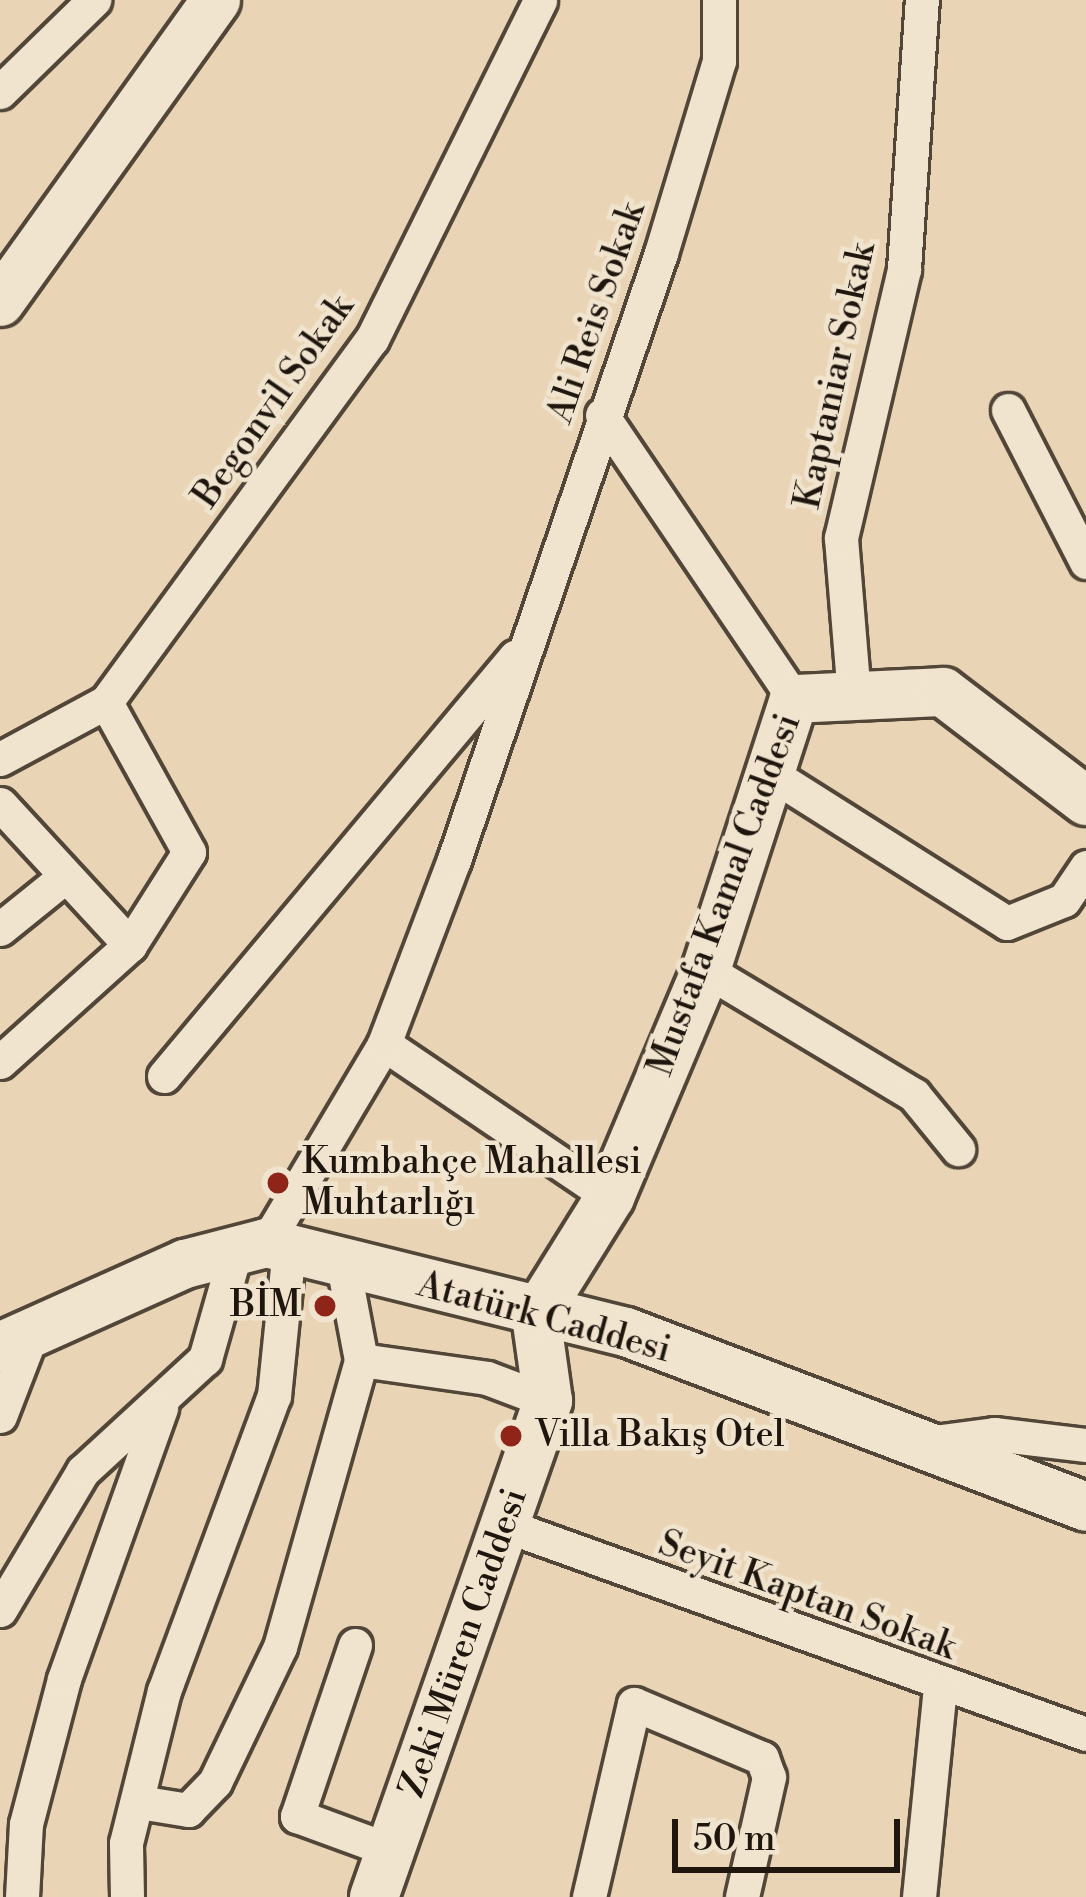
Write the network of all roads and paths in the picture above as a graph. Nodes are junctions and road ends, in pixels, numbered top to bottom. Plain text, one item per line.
1 (94, 0) edge
2 (540, 0) edge
3 (719, 0) edge
4 (922, 0) edge
5 (202, 8) edge
6 (0, 92) edge
7 (0, 302) edge
8 (1008, 410) dead end
9 (602, 415) junction
10 (1086, 562) edge
11 (524, 647) junction
12 (854, 696) junction
13 (794, 699) junction
14 (106, 702) junction
15 (0, 759) edge
16 (776, 778) junction
17 (1086, 801) edge
18 (0, 804) edge
19 (1086, 867) edge
20 (62, 879) junction
21 (0, 928) edge
22 (130, 945) junction
23 (706, 970) junction
24 (383, 1044) junction
25 (0, 1062) edge
26 (164, 1076) dead end
27 (958, 1149) dead end
28 (610, 1197) junction
29 (264, 1246) junction
30 (343, 1265) junction
31 (536, 1316) junction
32 (16, 1340) edge
33 (361, 1360) junction
34 (548, 1401) junction
35 (161, 1408) junction
36 (0, 1416) edge
37 (918, 1444) junction
38 (1086, 1445) edge
39 (1086, 1507) edge
40 (504, 1525) junction
41 (0, 1610) edge
42 (355, 1645) dead end
43 (940, 1687) junction
44 (1086, 1734) edge
45 (140, 1802) junction
46 (392, 1851) junction
47 (22, 1897) edge
48 (127, 1897) edge
49 (374, 1897) edge
50 (589, 1897) edge
51 (742, 1897) edge
52 (919, 1897) edge

1 - 6 street
2 - 14 street, Begonvil Sokak
3 - 9 street, Ali Reis Sokak
4 - 12 street, Kaptaniar Sokak
5 - 7 street
8 - 10 street
9 - 11 street, Ali Reis Sokak
9 - 13 street
11 - 24 street, Ali Reis Sokak
11 - 26 street, Ali Reis Sokak
12 - 13 street, Mustafa Kamal Caddesi
12 - 17 street, Mustafa Kamal Caddesi
13 - 16 street, Mustafa Kamal Caddesi
14 - 15 street
14 - 22 street
16 - 19 street
16 - 23 street, Mustafa Kamal Caddesi
18 - 20 street
20 - 21 street
20 - 22 street
22 - 25 street
23 - 27 street
23 - 28 street, Mustafa Kamal Caddesi
24 - 28 street
24 - 29 street, Ali Reis Sokak
28 - 31 street, Mustafa Kamal Caddesi
29 - 30 street, Atatürk Caddesi
29 - 32 street
29 - 35 street
29 - 45 street
30 - 31 street, Atatürk Caddesi
30 - 33 street
31 - 34 street, Zeki Müren Caddesi
31 - 37 street, Atatürk Caddesi
32 - 36 street
33 - 34 street
33 - 45 street
34 - 40 street, Zeki Müren Caddesi
35 - 41 street
35 - 47 street
37 - 38 street
37 - 39 street, Atatürk Caddesi
40 - 43 street, Seyit Kaptan Sokak
40 - 46 street, Zeki Müren Caddesi
42 - 46 street
43 - 44 street, Seyit Kaptan Sokak
43 - 52 street
45 - 48 street
46 - 49 street, Zeki Müren Caddesi
50 - 51 street

